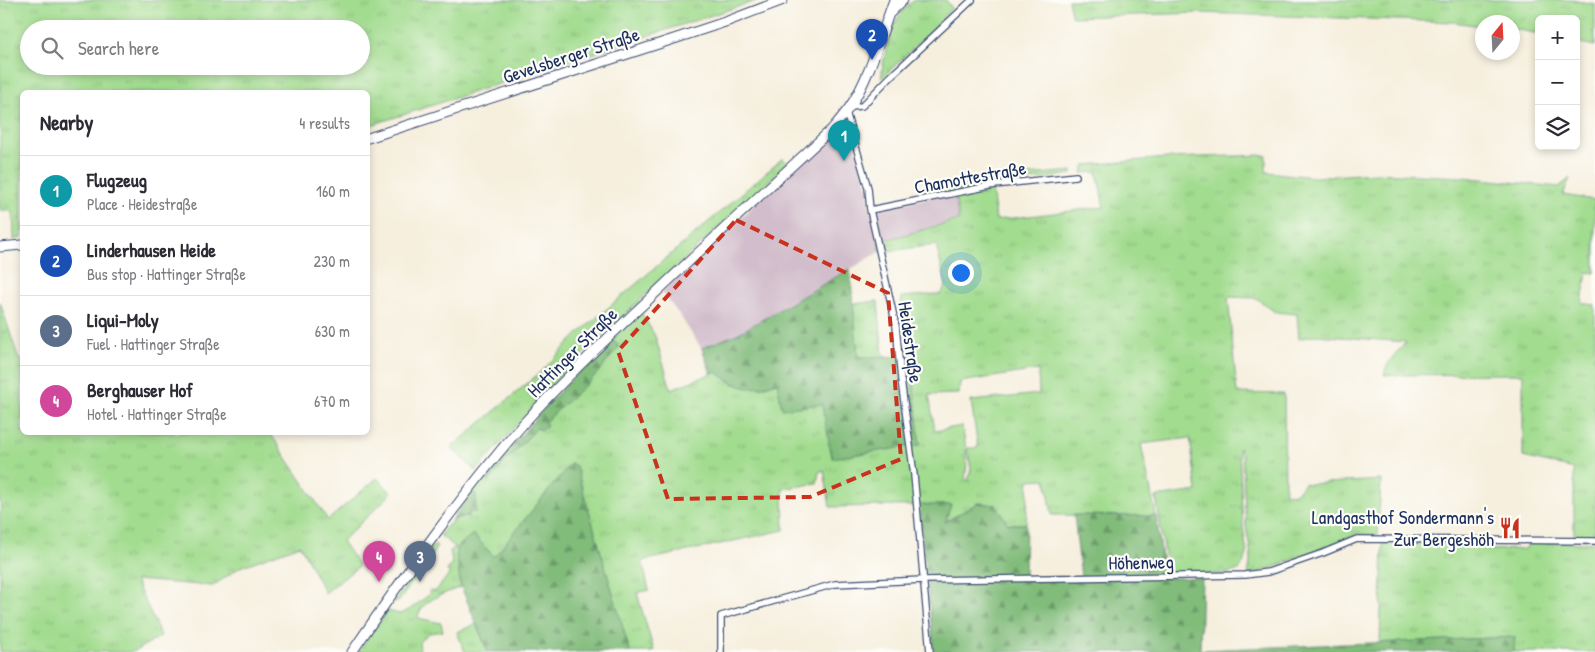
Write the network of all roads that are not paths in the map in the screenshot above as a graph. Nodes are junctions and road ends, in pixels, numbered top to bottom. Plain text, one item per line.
1 (783, 0) edge
2 (903, 0) edge
3 (972, 0) edge
4 (893, 1) edge
5 (773, 2) edge
6 (888, 15) junction
7 (848, 110) junction
8 (370, 137) edge
9 (1076, 176) dead end
10 (870, 210) junction
11 (20, 246) edge
12 (0, 247) edge
13 (1595, 541) edge
14 (923, 580) junction
15 (352, 652) edge
16 (721, 652) edge
17 (930, 652) edge

1 - 5 main road, Gevelsberger Straße
2 - 6 main road
3 - 7 street, Hattinger Straße
4 - 6 main road, Hattinger Straße
5 - 8 main road, Gevelsberger Straße
6 - 7 main road, Hattinger Straße
7 - 10 street, Heidestraße
7 - 15 main road, Hattinger Straße
9 - 10 street, Chamottestraße
10 - 14 street, Heidestraße
11 - 12 main road
13 - 14 street, Höhenweg
14 - 16 street, Höhenweg
14 - 17 street, Heidestraße

